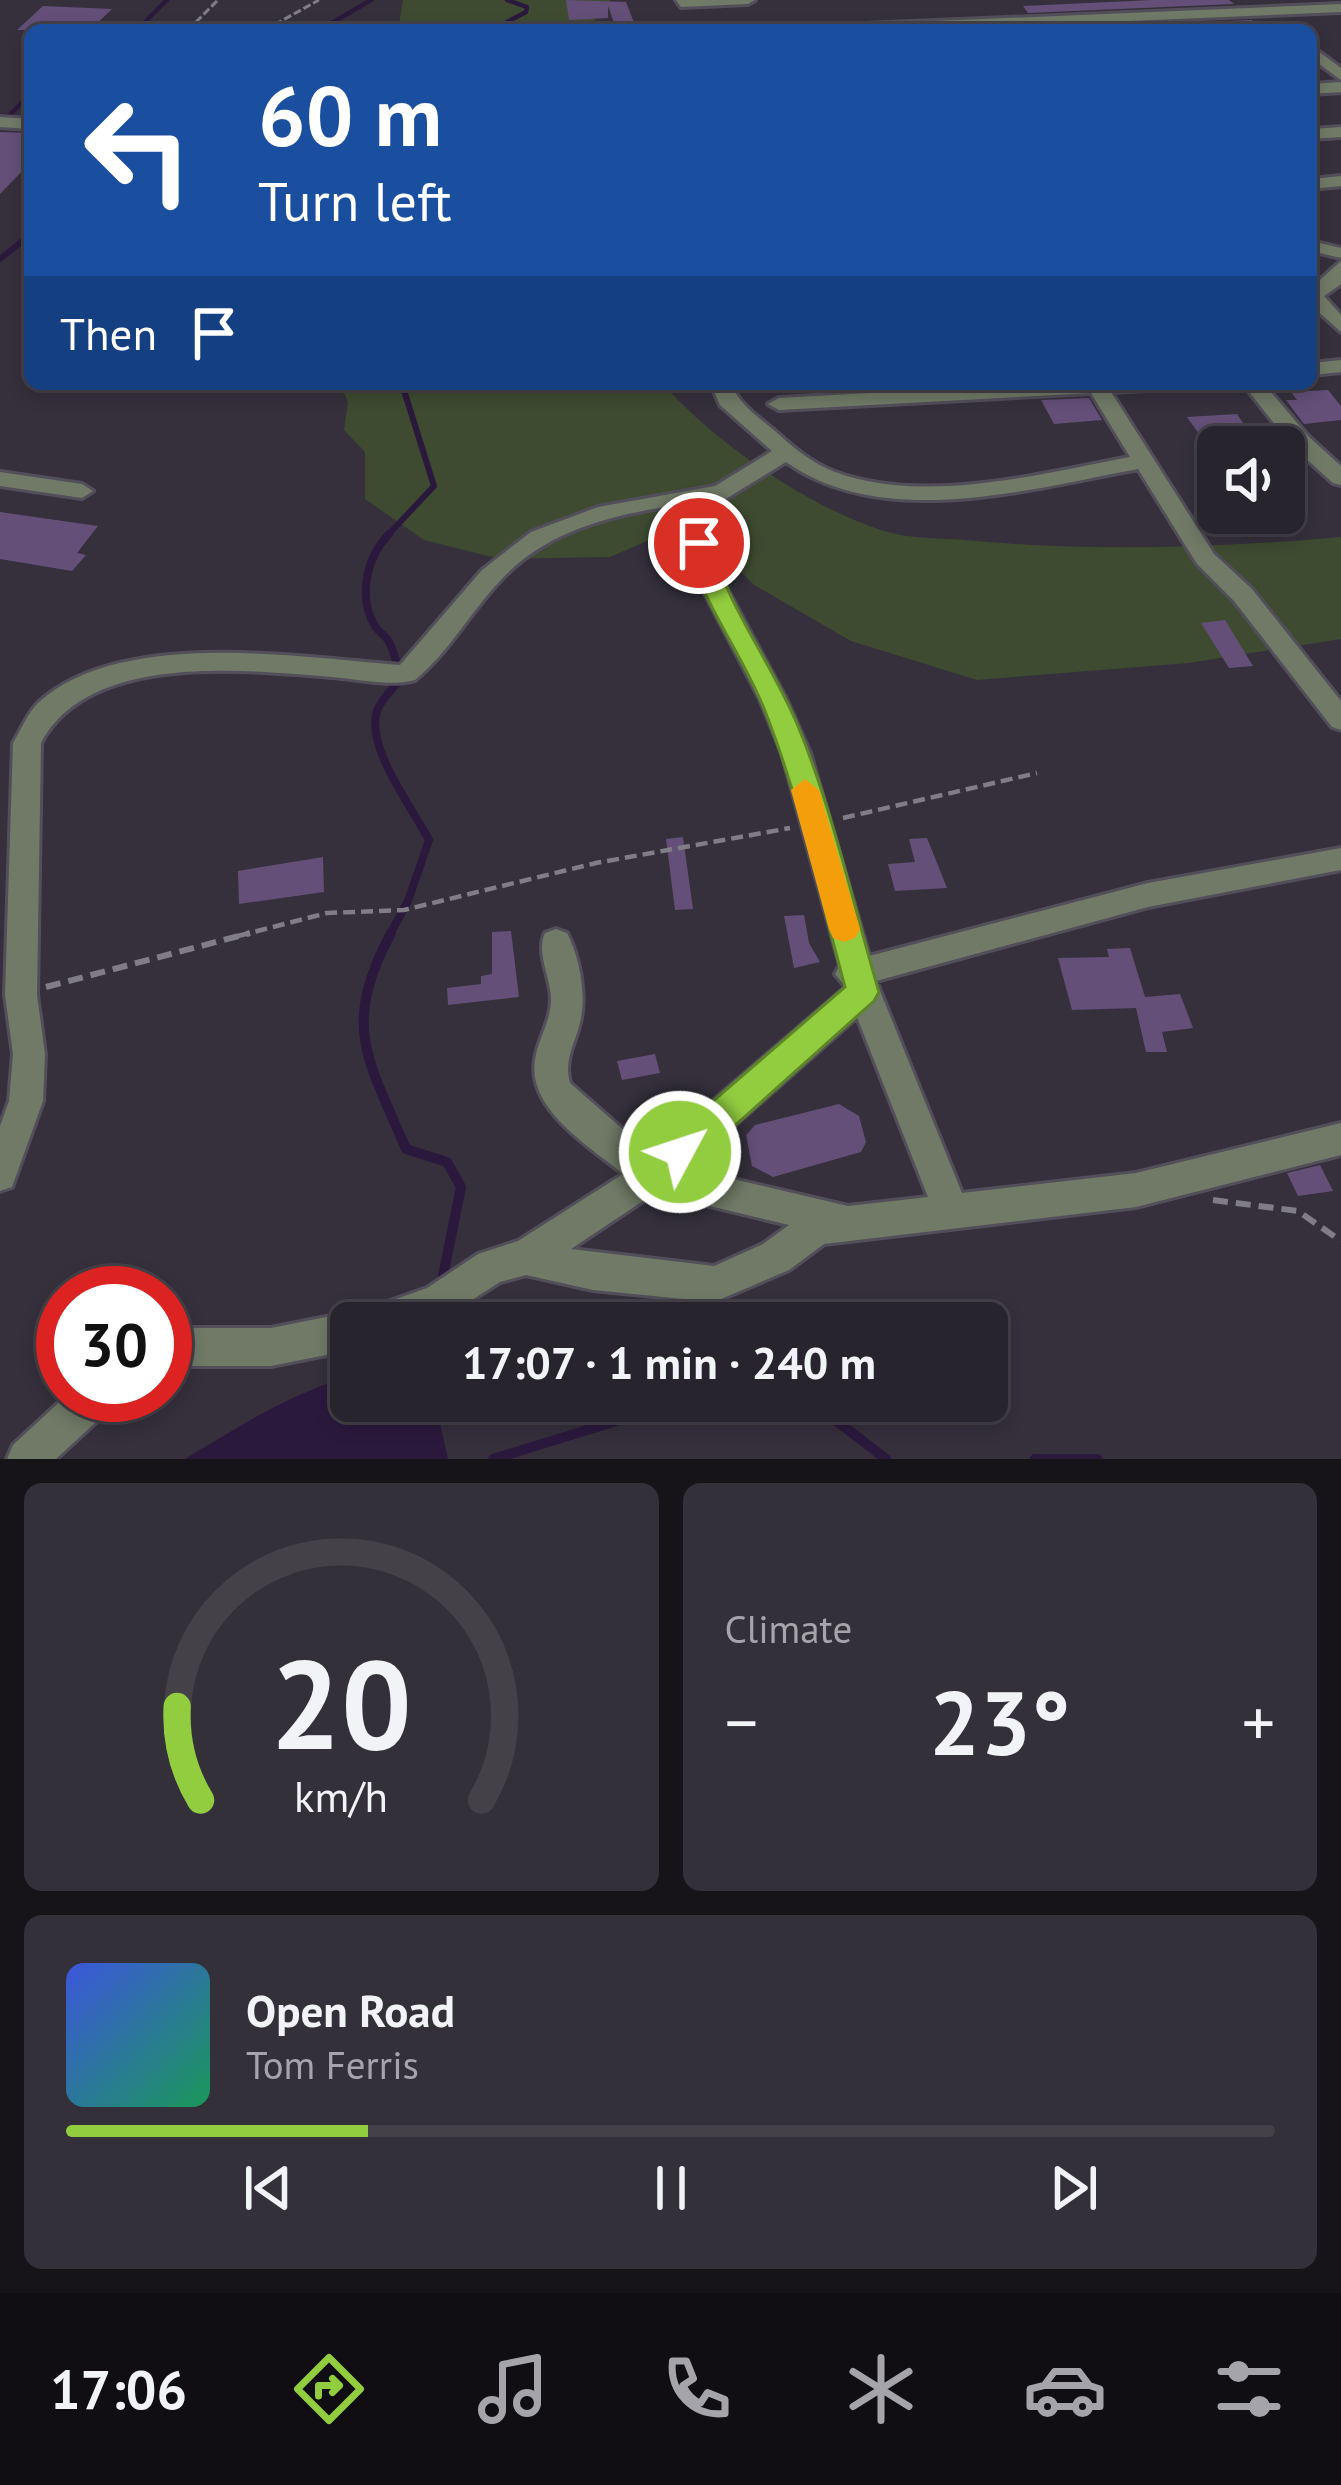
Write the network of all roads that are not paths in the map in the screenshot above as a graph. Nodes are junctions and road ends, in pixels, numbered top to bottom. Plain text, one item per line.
1 (748, 0) edge
2 (1061, 0) edge
3 (1260, 5) edge
4 (681, 6) edge
5 (1341, 8) edge
6 (1121, 17) dead end
7 (1081, 24) edge
8 (1317, 54) edge
9 (1341, 76) edge
10 (1341, 267) edge
11 (1317, 293) edge
12 (1317, 301) edge
13 (1341, 326) edge
14 (723, 390) edge
15 (1013, 390) edge
16 (1099, 390) edge
17 (1258, 390) edge
18 (779, 404) dead end
19 (789, 450) junction
20 (1144, 460) junction
21 (1341, 478) edge
22 (0, 479) edge
23 (82, 491) dead end
24 (723, 492) junction
25 (1341, 720) edge
26 (1341, 859) edge
27 (556, 942) dead end
28 (857, 983) junction
29 (1341, 1138) edge
30 (0, 1175) edge
31 (652, 1176) junction
32 (952, 1211) junction
33 (844, 1221) junction
34 (526, 1257) junction
35 (440, 1302) edge
36 (330, 1335) edge
37 (192, 1347) edge
38 (67, 1422) edge
39 (27, 1459) edge

1 - 4 street
2 - 7 street
3 - 5 street
3 - 7 street
6 - 7 street
8 - 9 street
10 - 11 street
12 - 13 street
14 - 19 street
15 - 18 street
16 - 20 street
17 - 21 street
19 - 20 street
19 - 24 street
20 - 25 street
22 - 23 street
24 - 28 street
24 - 30 street
26 - 28 street
27 - 31 street
28 - 31 street
28 - 32 street
29 - 32 street
31 - 33 street
31 - 34 street
32 - 33 street
33 - 34 street
34 - 35 street
36 - 37 street
38 - 39 street

